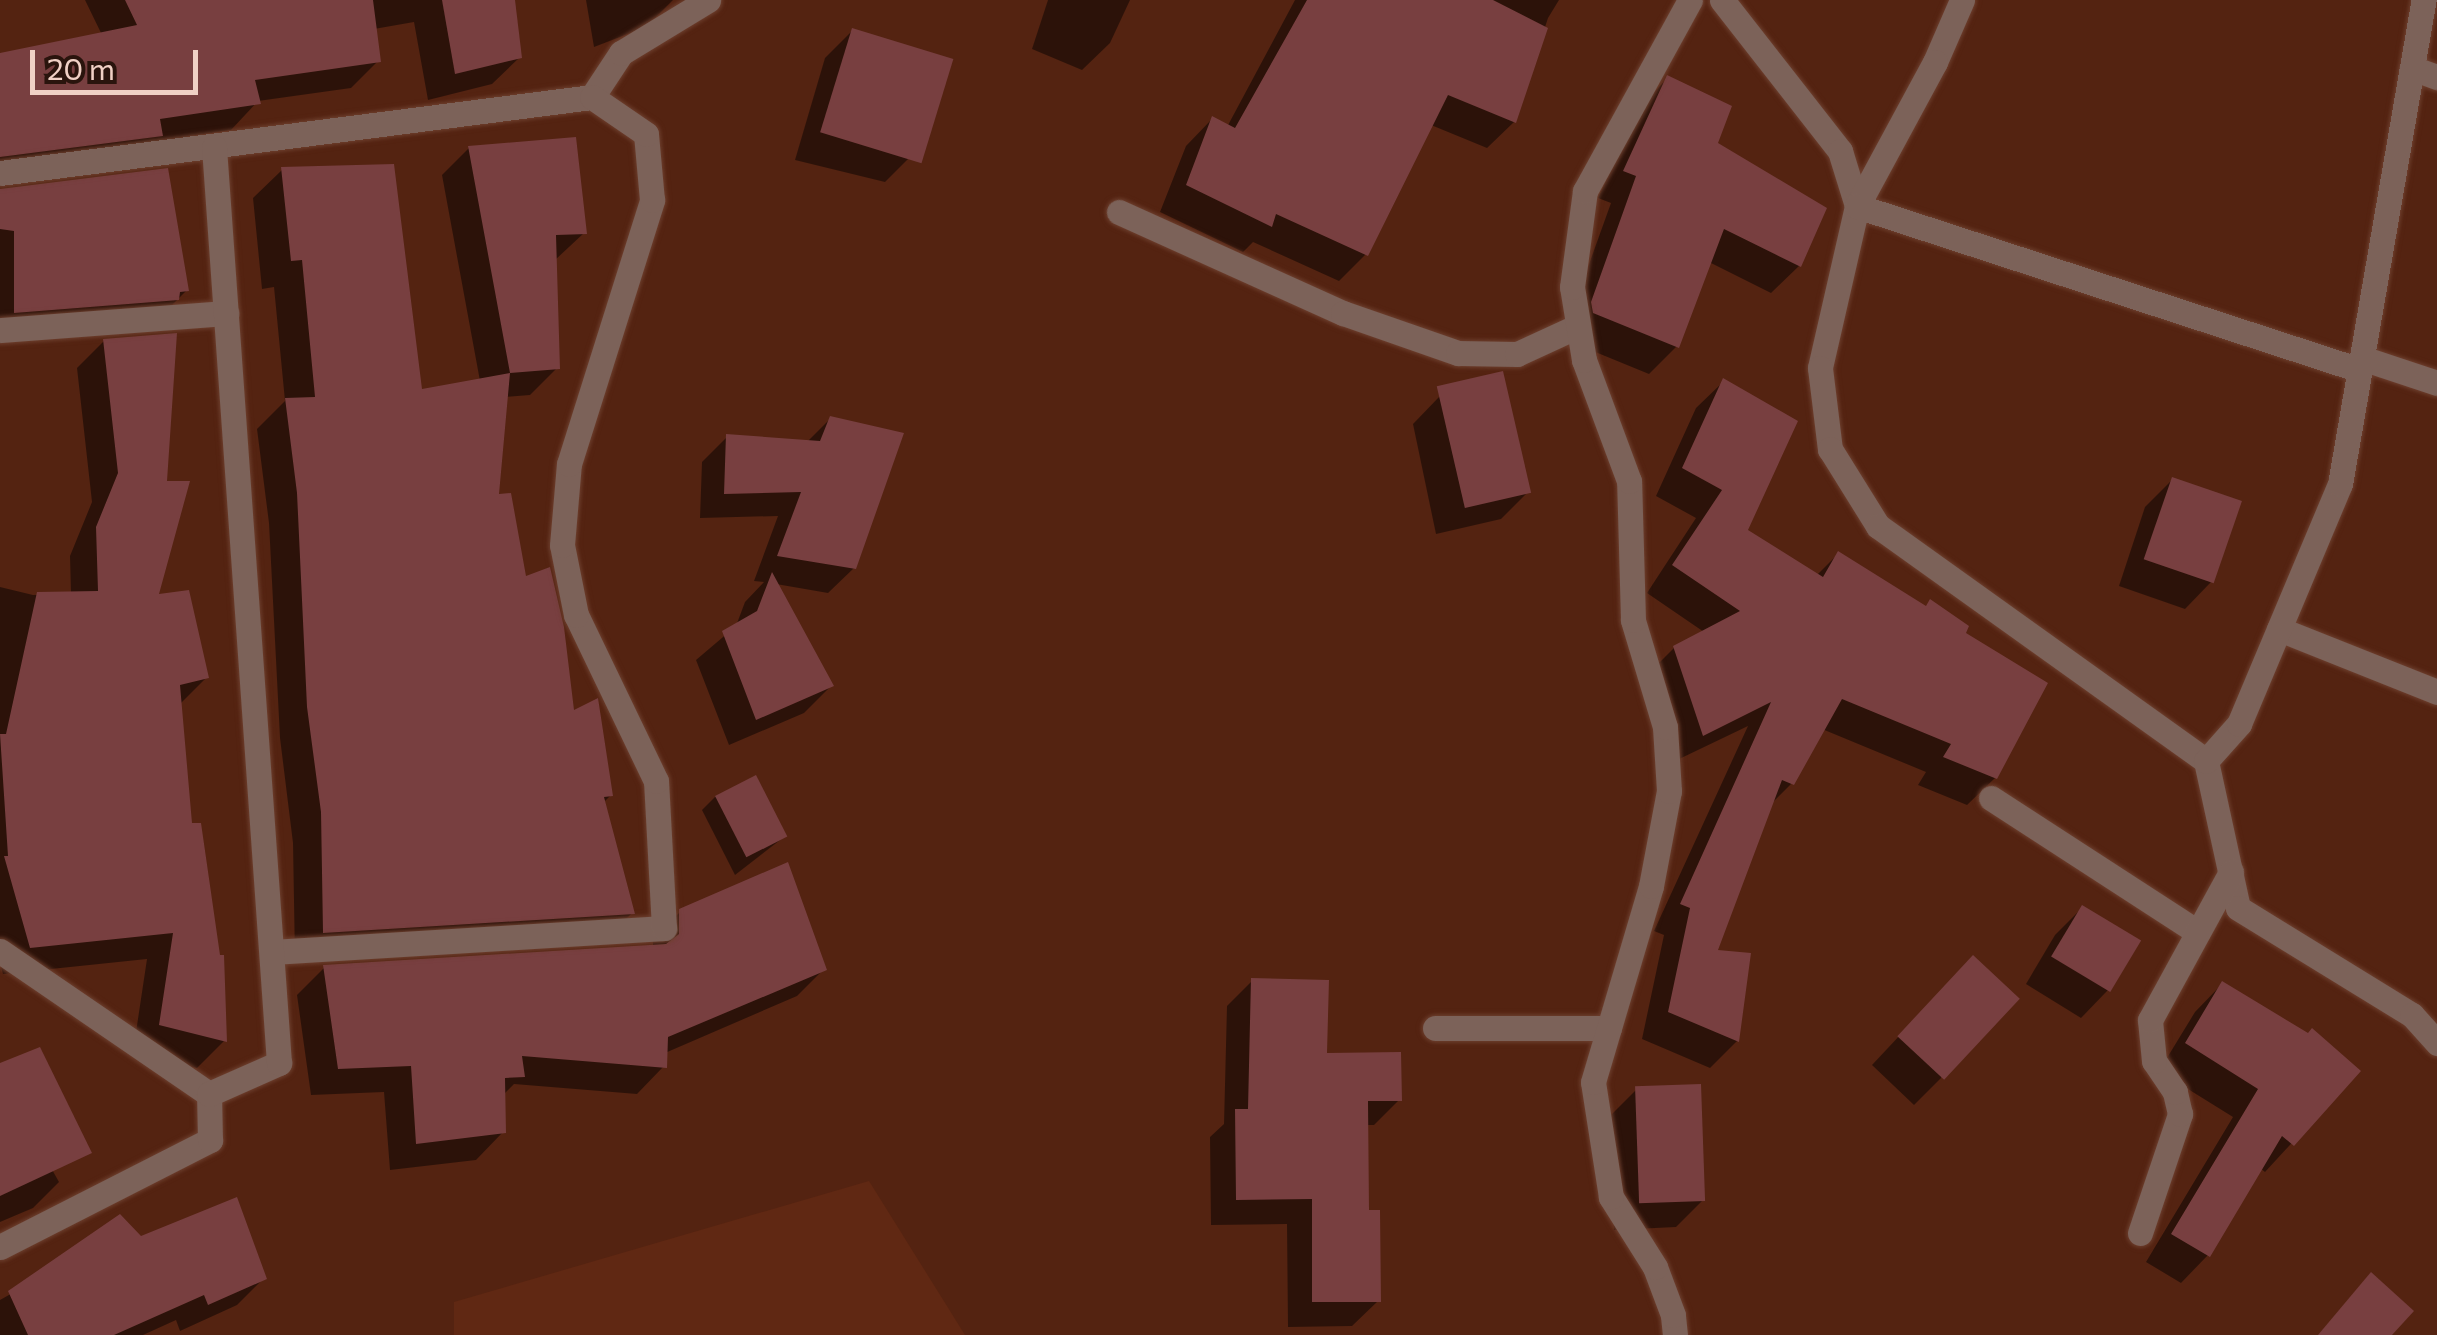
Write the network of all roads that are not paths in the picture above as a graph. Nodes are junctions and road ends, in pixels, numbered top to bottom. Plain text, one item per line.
1 (708, 0) edge
2 (1690, 0) edge
3 (1722, 0) edge
4 (1962, 0) edge
5 (2424, 0) edge
6 (2425, 72) edge
7 (592, 98) junction
8 (214, 147) junction
9 (0, 173) edge
10 (1857, 206) junction
11 (1119, 212) dead end
12 (226, 313) junction
13 (1578, 326) junction
14 (0, 330) edge
15 (2361, 364) junction
16 (2437, 383) edge
17 (2279, 629) junction
18 (2437, 692) edge
19 (2206, 762) junction
20 (1991, 798) dead end
21 (2231, 872) junction
22 (2198, 932) junction
23 (0, 950) edge
24 (272, 952) junction
25 (2425, 1016) edge
26 (1434, 1028) dead end
27 (1608, 1028) junction
28 (2437, 1043) edge
29 (209, 1094) junction
30 (2140, 1233) dead end
31 (0, 1247) edge
32 (1674, 1335) edge

1 - 7 street
2 - 13 street
3 - 10 street
4 - 10 street
5 - 6 street
6 - 15 street
7 - 8 street
7 - 24 street
8 - 9 street
8 - 12 street
10 - 15 street
10 - 19 street
11 - 13 street
12 - 14 street
12 - 24 street
13 - 27 street
15 - 16 street
15 - 17 street
17 - 18 street
17 - 19 street
19 - 21 street
20 - 22 street
21 - 22 street
21 - 25 street
22 - 30 street
23 - 29 street
24 - 29 street
25 - 28 street
26 - 27 street
27 - 32 street
29 - 31 street

